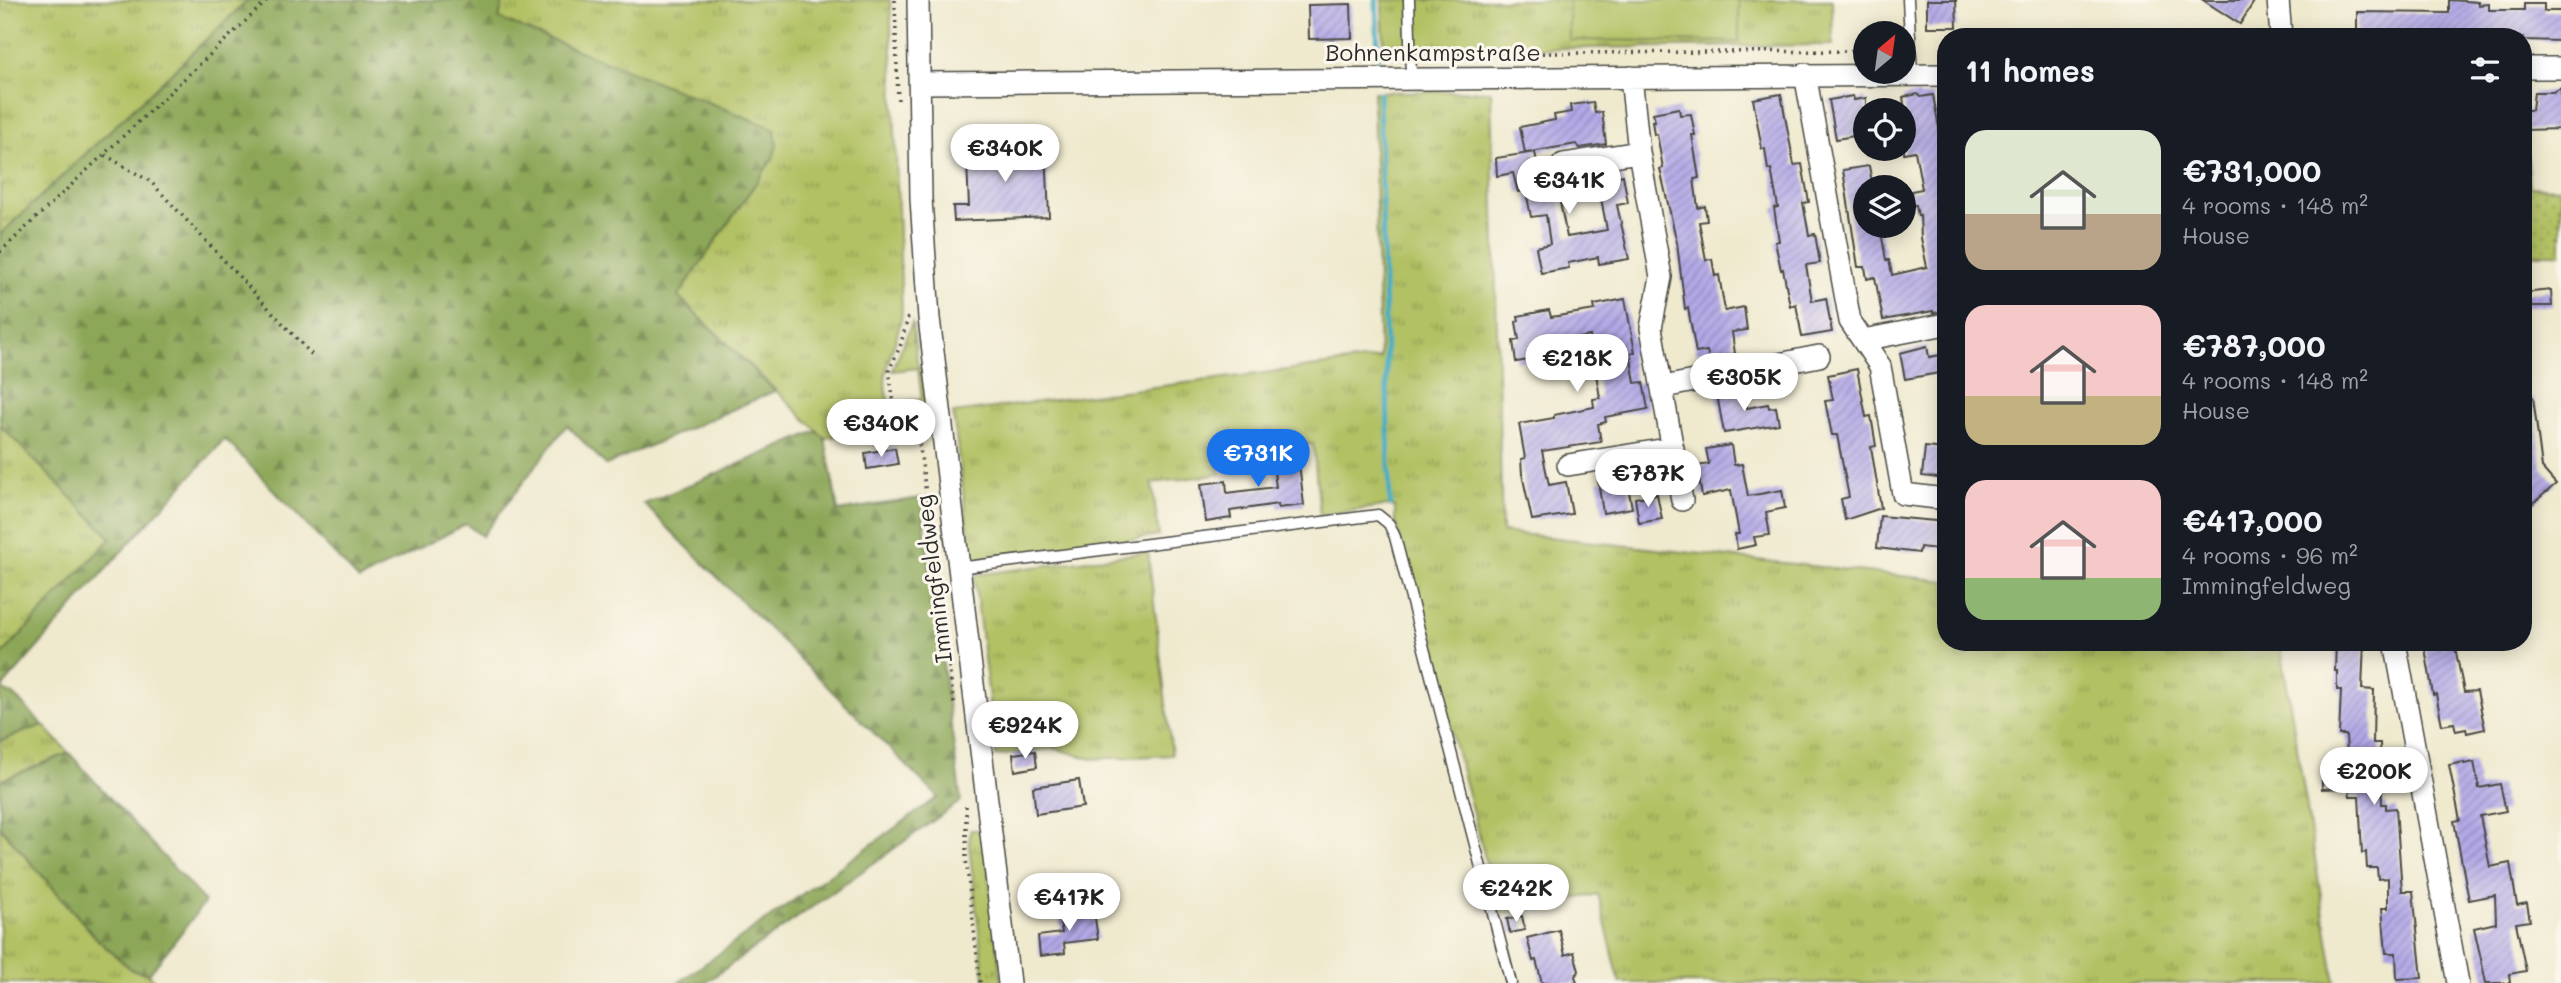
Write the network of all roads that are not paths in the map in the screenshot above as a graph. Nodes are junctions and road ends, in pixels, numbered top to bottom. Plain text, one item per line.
1 (918, 0) edge
2 (1409, 0) edge
3 (1908, 0) edge
4 (2278, 0) edge
5 (1909, 21) edge
6 (2280, 28) edge
7 (2532, 68) edge
8 (2561, 68) edge
9 (1805, 75) junction
10 (1853, 75) edge
11 (1916, 75) edge
12 (1937, 75) edge
13 (1631, 77) junction
14 (1411, 78) junction
15 (920, 83) junction
16 (1639, 152) junction
17 (1563, 164) dead end
18 (1937, 326) edge
19 (1863, 340) junction
20 (1819, 356) dead end
21 (1664, 387) junction
22 (1673, 447) junction
23 (1568, 465) dead end
24 (1937, 498) edge
25 (1682, 500) dead end
26 (958, 568) junction
27 (2397, 651) edge
28 (1009, 983) edge
29 (1511, 983) edge
30 (2458, 983) edge

1 - 15 street, Immingfeldweg
2 - 14 lane
3 - 5 lane
4 - 6 street
7 - 8 street
9 - 10 street, Bohnenkampstraße
9 - 13 street, Bohnenkampstraße
9 - 19 street
11 - 12 street, Bohnenkampstraße
13 - 14 street, Bohnenkampstraße
13 - 16 street
14 - 15 street, Bohnenkampstraße
15 - 26 street, Immingfeldweg
16 - 17 street
16 - 21 street
18 - 19 street
19 - 24 street
20 - 21 street
21 - 22 street
22 - 23 street
22 - 25 street
26 - 28 street, Immingfeldweg
26 - 29 lane
27 - 30 street

